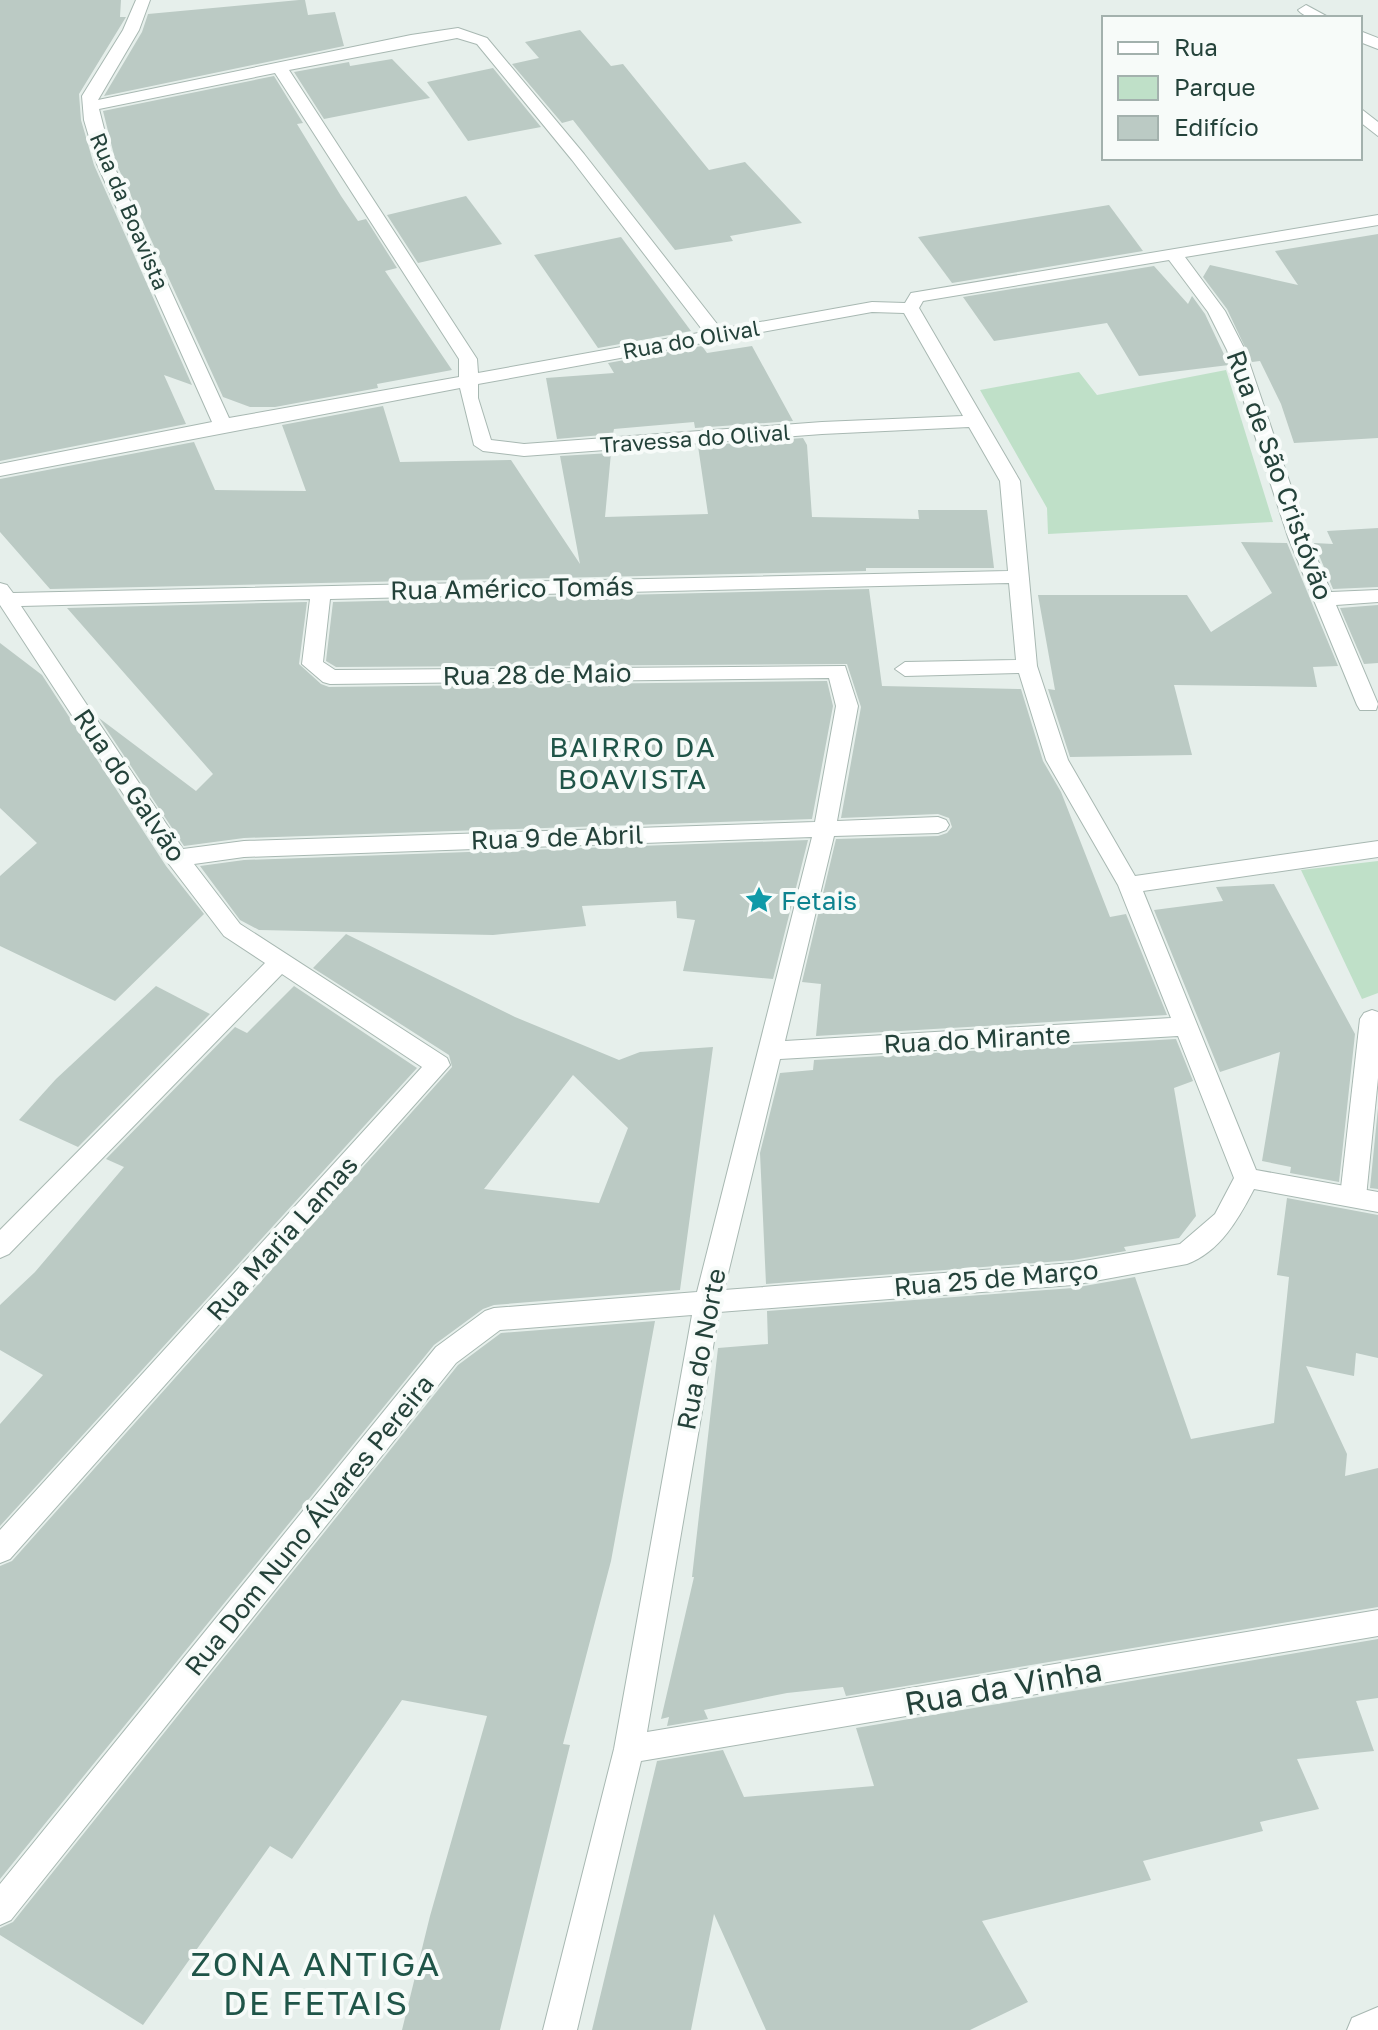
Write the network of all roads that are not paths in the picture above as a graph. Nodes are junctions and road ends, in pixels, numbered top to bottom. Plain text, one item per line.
1 (143, 0) edge
2 (1306, 10) dead end
3 (1318, 16) edge
4 (279, 67) junction
5 (92, 106) junction
6 (1362, 115) edge
7 (1378, 131) edge
8 (1378, 220) edge
9 (1173, 254) junction
10 (910, 308) junction
11 (716, 335) junction
12 (470, 379) junction
13 (975, 421) junction
14 (223, 425) junction
15 (0, 470) edge
16 (1017, 577) junction
17 (321, 593) junction
18 (4, 594) edge
19 (1378, 596) edge
20 (1324, 599) junction
21 (1027, 666) junction
22 (905, 669) dead end
23 (838, 671) joint
24 (1368, 705) dead end
25 (938, 825) dead end
26 (825, 828) junction
27 (1378, 849) edge
28 (177, 858) junction
29 (1129, 885) junction
30 (280, 962) junction
31 (1372, 1019) dead end
32 (1186, 1026) junction
33 (768, 1051) junction
34 (1247, 1178) junction
35 (1365, 1200) edge
36 (0, 1247) edge
37 (708, 1302) junction
38 (0, 1550) edge
39 (1378, 1623) edge
40 (629, 1749) junction
41 (0, 1909) edge
42 (1378, 2023) edge
43 (560, 2030) edge
44 (1364, 2030) edge

1 - 5 street, Rua da Boavista
2 - 3 street
4 - 5 street
4 - 11 street
4 - 12 street
5 - 14 street, Rua da Boavista
6 - 7 street
8 - 9 street, Rua do Olival
9 - 10 street, Rua do Olival
9 - 20 street, Rua de São Cristóvão
10 - 11 street, Rua do Olival
10 - 13 street
11 - 12 street, Rua do Olival
12 - 13 street, Travessa do Olival
12 - 14 street, Rua do Olival
13 - 16 street
14 - 15 street, Rua do Olival
16 - 17 street, Rua Américo Tomás
16 - 21 street
17 - 18 street, Rua Américo Tomás
17 - 23 street, Rua 28 de Maio
18 - 28 street, Rua do Galvão
19 - 20 street
20 - 24 street, Rua de São Cristóvão
21 - 22 street
21 - 29 street
23 - 26 street, Rua do Norte
25 - 26 street, Rua 9 de Abril
26 - 28 street, Rua 9 de Abril
26 - 33 street, Rua do Norte
27 - 29 street
28 - 30 street, Rua do Galvão
29 - 32 street
30 - 36 street
30 - 38 street, Rua Maria Lamas
31 - 35 street
32 - 33 street, Rua do Mirante
32 - 34 street
33 - 37 street, Rua do Norte
34 - 35 street
34 - 37 street, Rua 25 de Março
37 - 40 street, Rua do Norte
37 - 41 street, Rua Dom Nuno Álvares Pereira
39 - 40 street, Rua da Vinha
40 - 43 street, Rua do Norte
42 - 44 street

